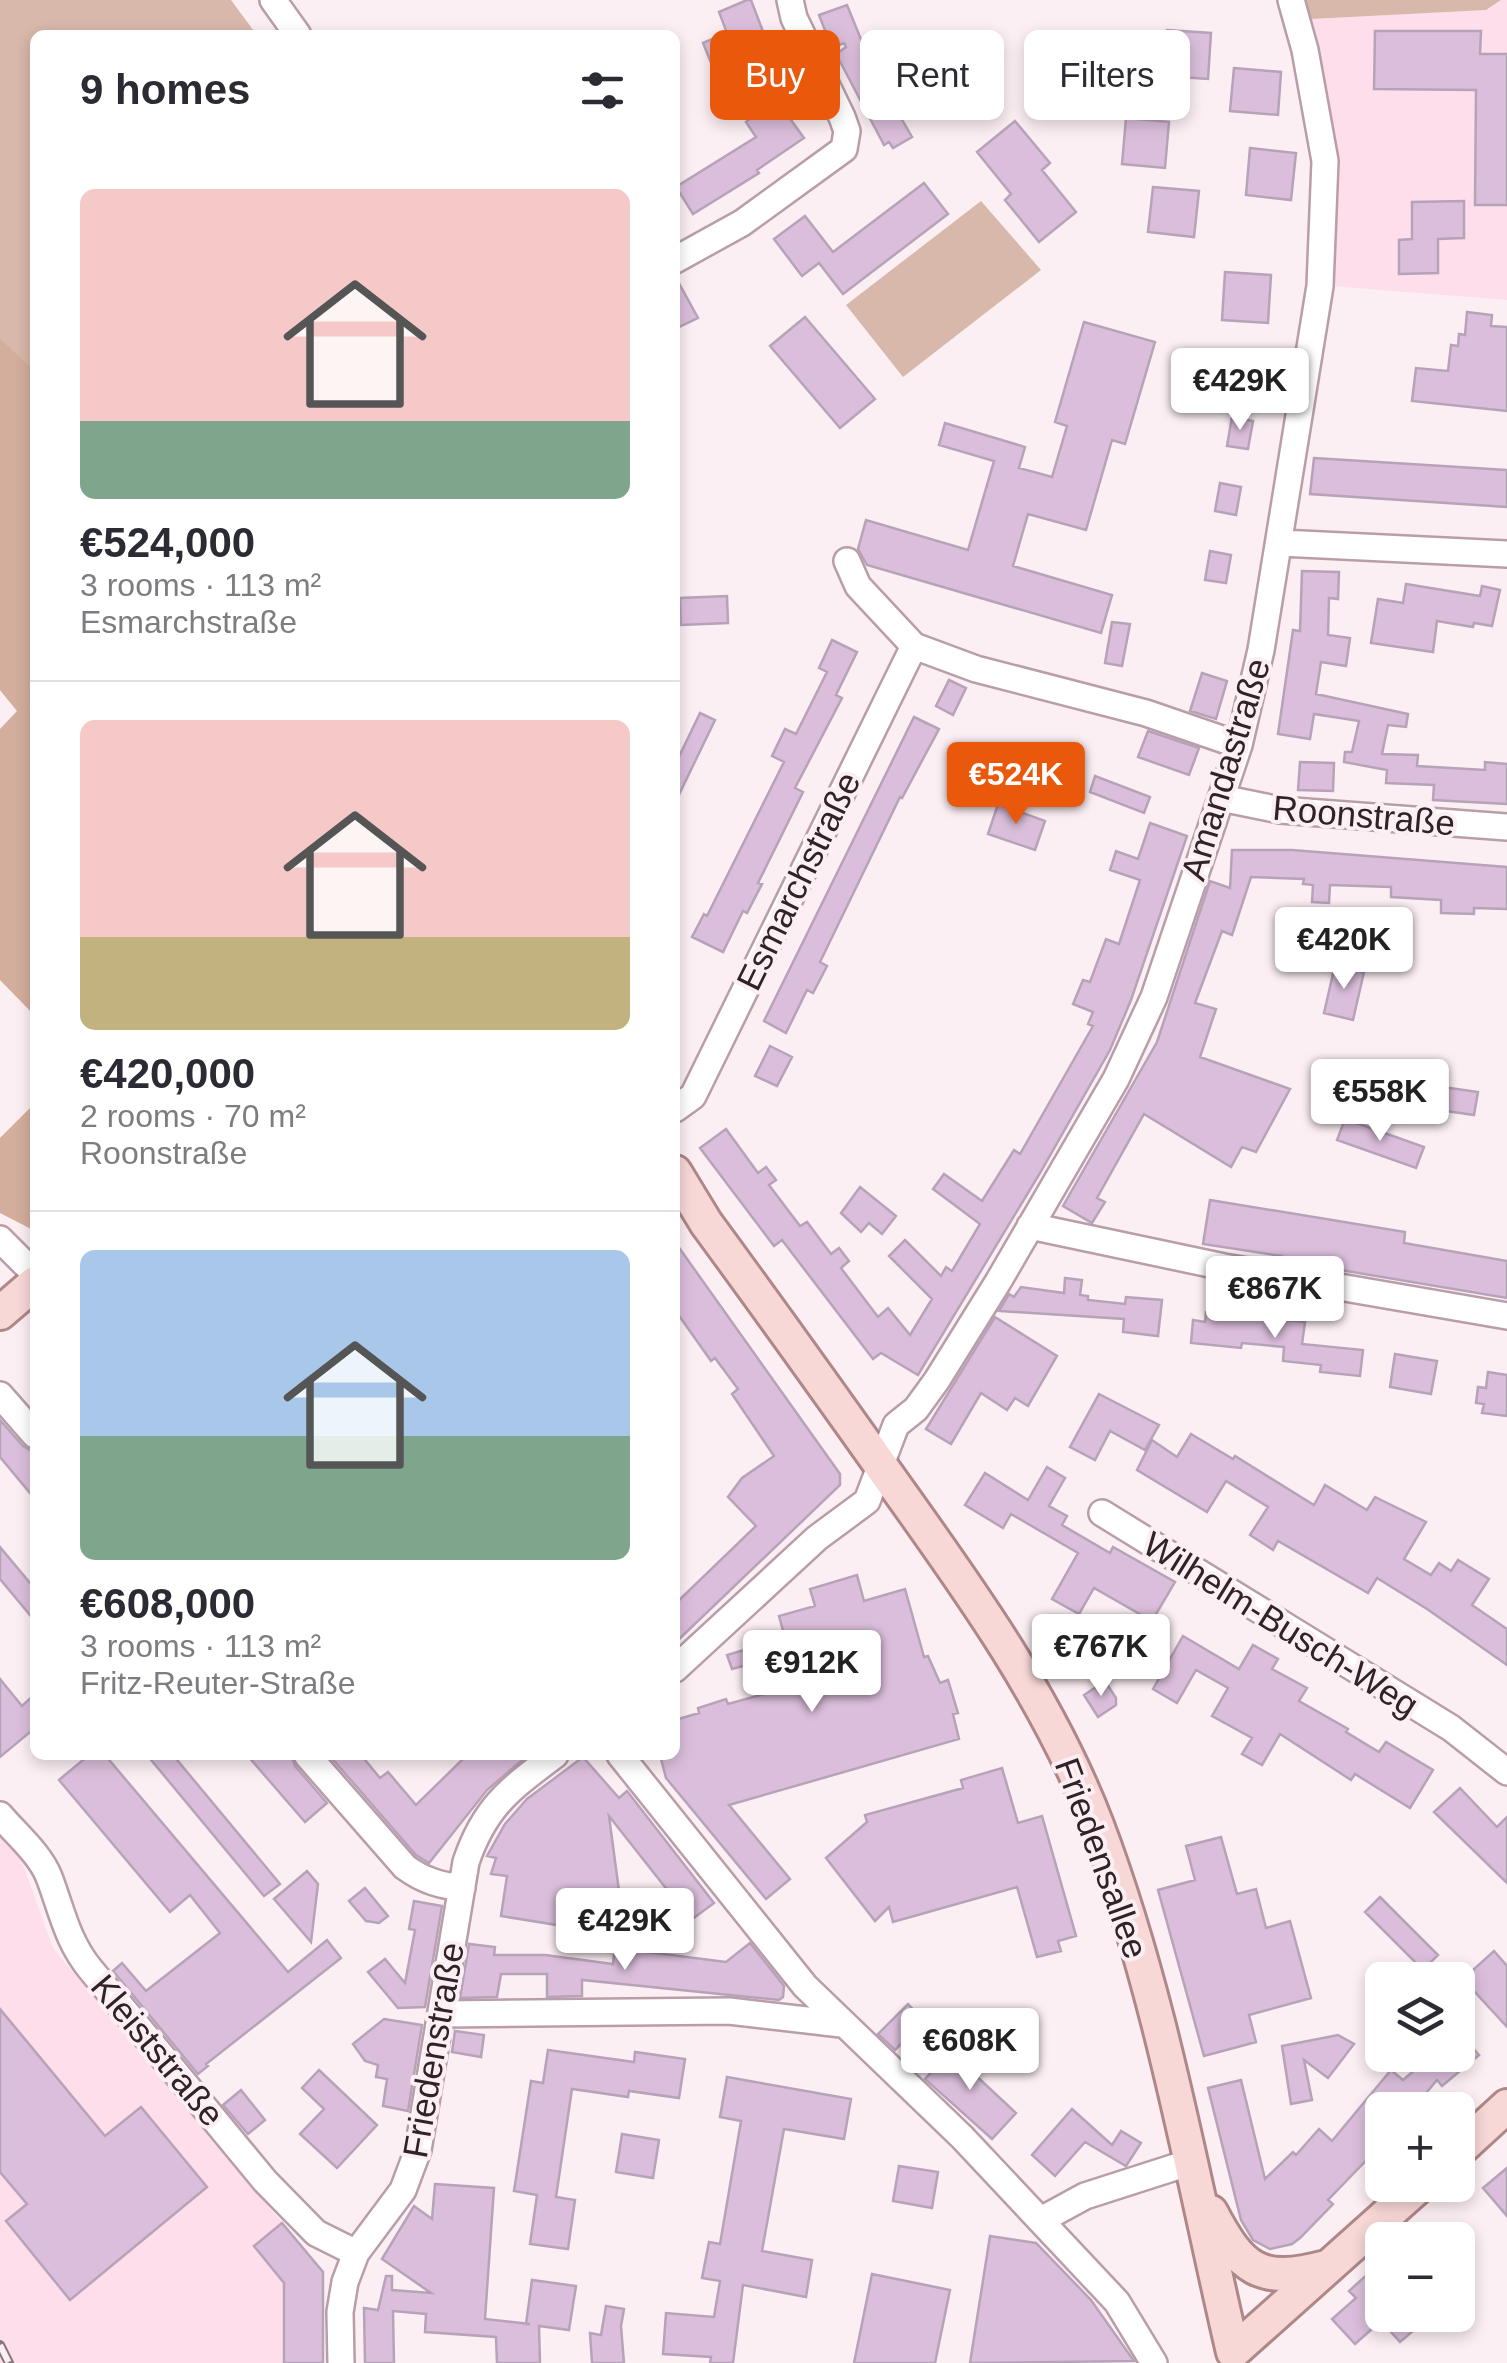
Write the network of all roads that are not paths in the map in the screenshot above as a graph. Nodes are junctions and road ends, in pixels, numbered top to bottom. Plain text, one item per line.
1 (274, 0) edge
2 (790, 0) edge
3 (1291, 0) edge
4 (295, 30) edge
5 (680, 257) edge
6 (1281, 543) junction
7 (1507, 554) edge
8 (847, 560) dead end
9 (914, 646) junction
10 (1239, 745) junction
11 (1221, 798) junction
12 (1507, 828) edge
13 (680, 1106) edge
14 (680, 1180) edge
15 (1030, 1226) junction
16 (0, 1239) edge
17 (30, 1269) edge
18 (30, 1288) edge
19 (0, 1314) edge
20 (1507, 1316) edge
21 (0, 1395) edge
22 (30, 1429) edge
23 (880, 1464) junction
24 (1102, 1514) dead end
25 (680, 1664) edge
26 (311, 1760) edge
27 (549, 1760) edge
28 (624, 1760) edge
29 (1507, 1772) edge
30 (0, 1816) edge
31 (462, 1888) junction
32 (442, 2014) junction
33 (841, 2024) junction
34 (1507, 2106) edge
35 (1475, 2136) edge
36 (1193, 2173) junction
37 (1401, 2202) edge
38 (1041, 2220) junction
39 (356, 2254) junction
40 (1330, 2266) junction
41 (1228, 2359) edge
42 (341, 2363) edge
43 (1154, 2363) edge

1 - 4 street
2 - 5 street
3 - 6 street, Amandastraße
6 - 7 street
6 - 10 street, Amandastraße
8 - 9 street
9 - 10 street
9 - 13 street, Esmarchstraße
10 - 11 street, Amandastraße
11 - 12 street, Roonstraße
11 - 15 street, Amandastraße
14 - 23 main road, Friedensallee
15 - 20 street
15 - 23 street, Amandastraße
16 - 17 street
18 - 19 main road
21 - 22 street
23 - 25 street
23 - 36 main road, Friedensallee
24 - 29 street, Wilhelm-Busch-Weg
26 - 31 street
27 - 31 street, Friedenstraße
28 - 33 street
30 - 39 street, Kleiststraße
31 - 32 street, Friedenstraße
32 - 33 street
32 - 39 street, Friedenstraße
33 - 38 street
34 - 35 main road
36 - 38 street
36 - 40 main road
36 - 41 main road, Friedensallee
37 - 40 main road
38 - 43 street
39 - 42 street, Friedenstraße
40 - 41 main road

